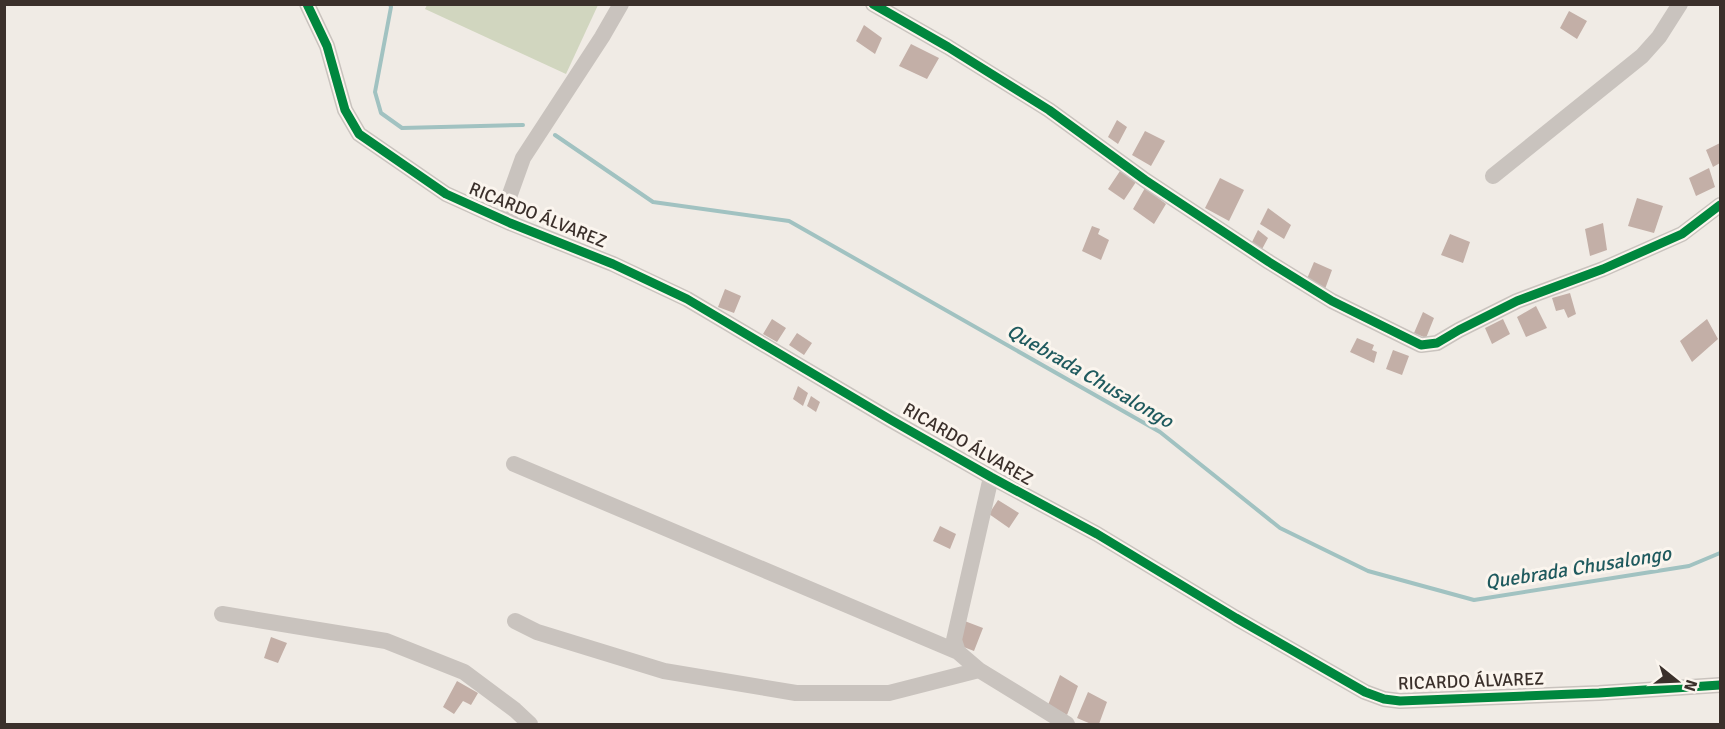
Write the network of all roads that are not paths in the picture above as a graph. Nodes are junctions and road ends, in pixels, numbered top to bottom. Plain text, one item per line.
1 (307, 4) edge
2 (621, 4) edge
3 (873, 4) edge
4 (1680, 4) edge
5 (1493, 176) dead end
6 (1720, 205) edge
7 (510, 223) junction
8 (514, 464) dead end
9 (991, 477) junction
10 (222, 614) dead end
11 (514, 621) dead end
12 (958, 652) junction
13 (979, 670) junction
14 (1720, 685) edge
15 (530, 724) edge
16 (1067, 724) edge

1 - 7 street, RICARDO ÁLVAREZ
2 - 7 street
3 - 6 street
4 - 5 street
7 - 9 street, RICARDO ÁLVAREZ
8 - 12 street
9 - 12 street
9 - 14 street, RICARDO ÁLVAREZ
10 - 15 street
11 - 13 street
12 - 13 street
13 - 16 street

